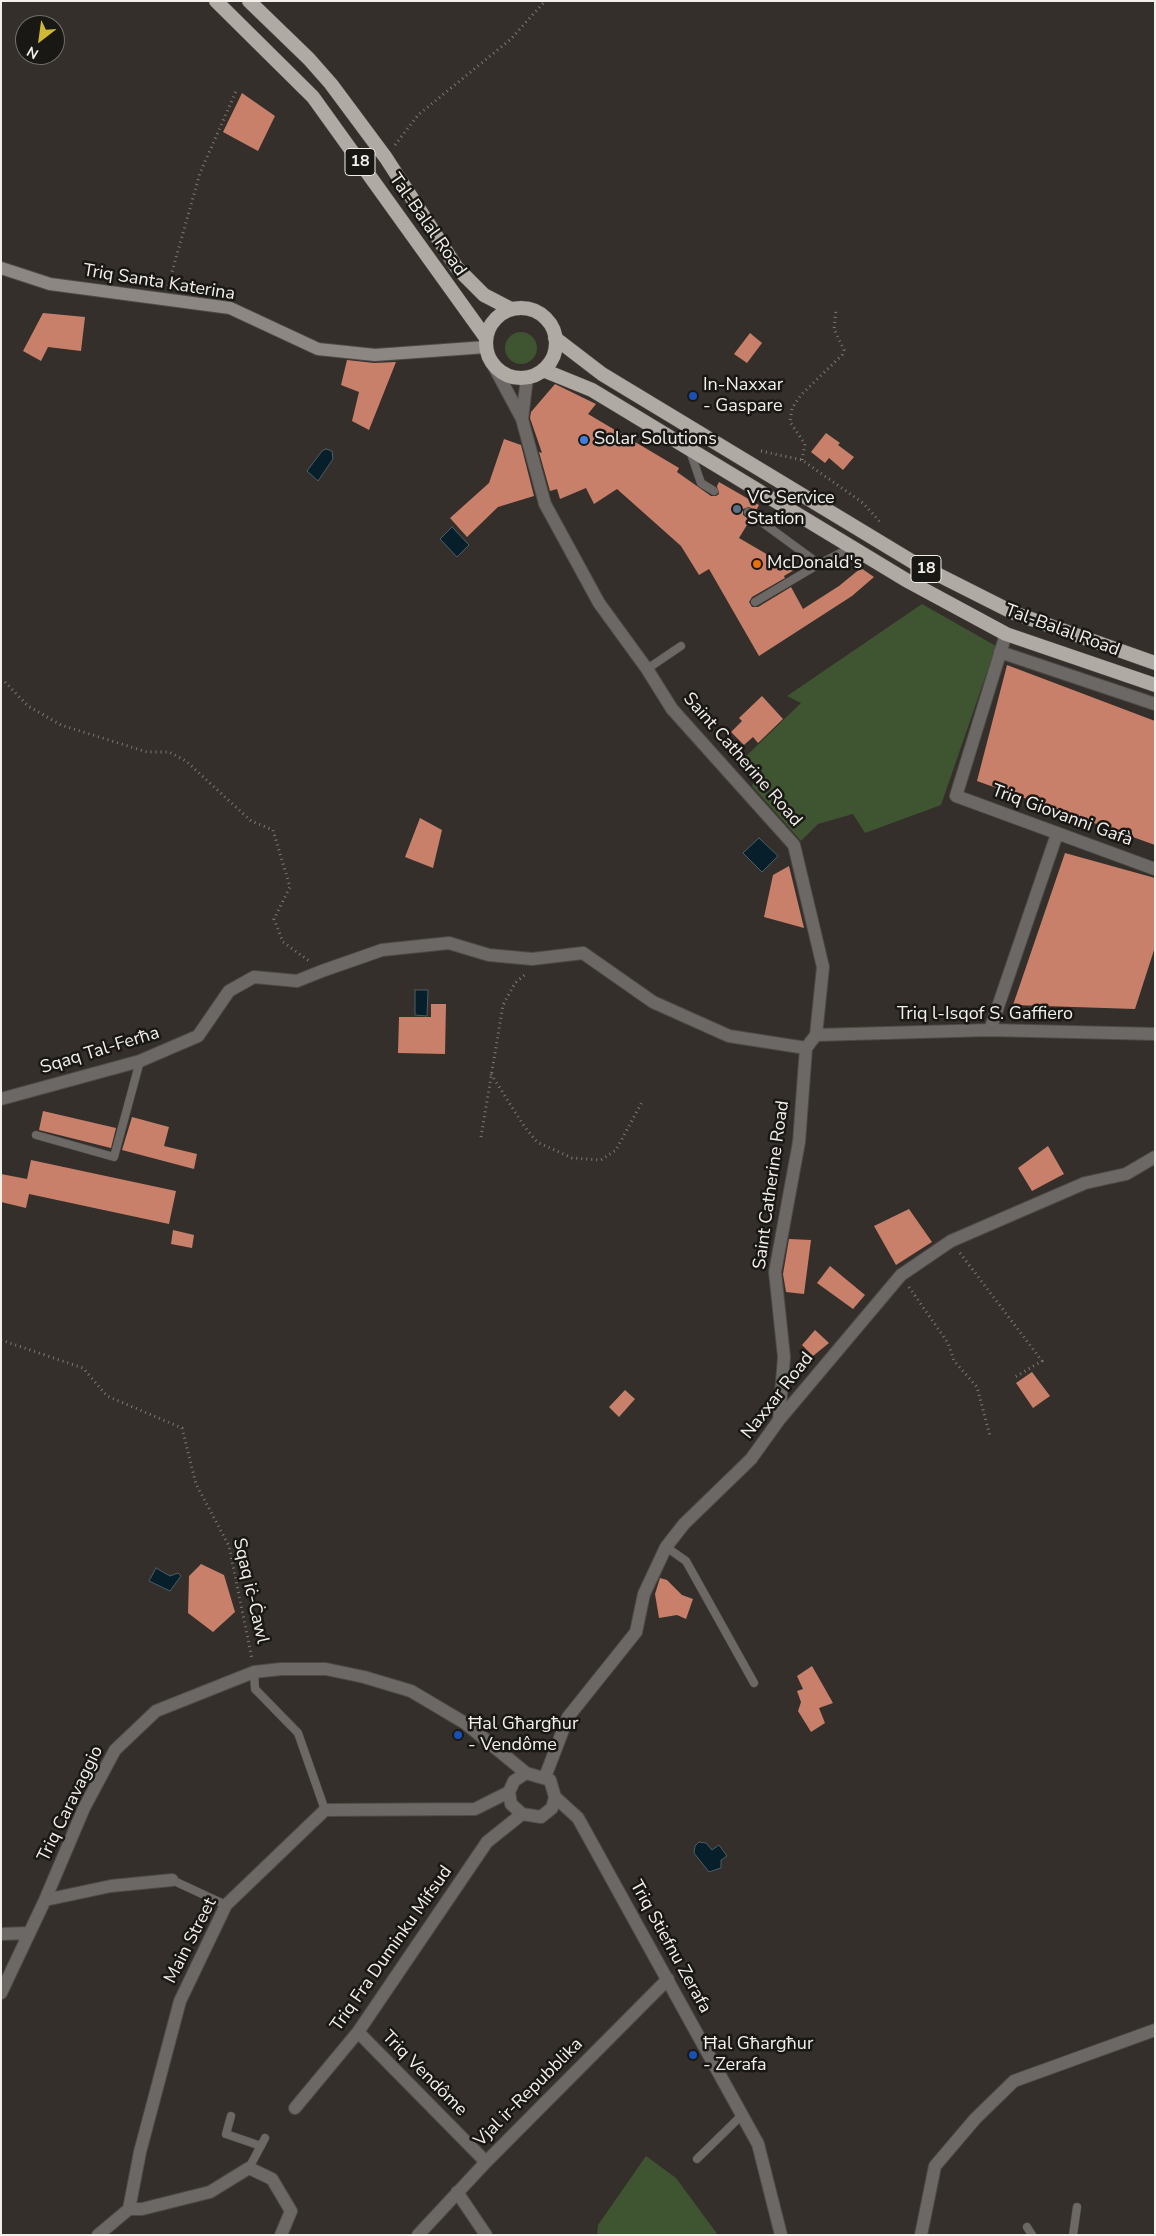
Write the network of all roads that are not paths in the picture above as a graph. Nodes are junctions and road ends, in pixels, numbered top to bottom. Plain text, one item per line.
1 (216, 1) edge
2 (249, 1) edge
3 (1, 268) edge
4 (511, 309) junction
5 (555, 338) junction
6 (486, 343) junction
7 (492, 363) junction
8 (542, 370) junction
9 (527, 378) junction
10 (522, 419) junction
11 (688, 446) junction
12 (714, 491) dead end
13 (748, 512) dead end
14 (852, 547) junction
15 (819, 564) junction
16 (755, 602) dead end
17 (1006, 634) junction
18 (681, 646) dead end
19 (1000, 652) junction
20 (1155, 663) edge
21 (648, 669) junction
22 (1155, 685) edge
23 (1155, 704) edge
24 (1057, 834) junction
25 (1155, 869) edge
26 (990, 1030) junction
27 (1154, 1032) edge
28 (816, 1035) junction
29 (806, 1048) junction
30 (140, 1061) junction
31 (1, 1099) edge
32 (36, 1135) dead end
33 (1155, 1157) edge
34 (778, 1420) junction
35 (666, 1546) junction
36 (254, 1672) junction
37 (754, 1683) dead end
38 (526, 1772) junction
39 (545, 1777) junction
40 (509, 1792) junction
41 (555, 1798) junction
42 (325, 1810) junction
43 (522, 1814) junction
44 (172, 1880) joint
45 (45, 1900) junction
46 (226, 1905) junction
47 (29, 1933) junction
48 (1, 1934) edge
49 (668, 1978) junction
50 (1, 1993) edge
51 (1155, 2030) edge
52 (358, 2032) junction
53 (295, 2108) dead end
54 (743, 2114) junction
55 (231, 2116) dead end
56 (265, 2138) dead end
57 (261, 2146) junction
58 (697, 2159) dead end
59 (486, 2162) junction
60 (248, 2168) junction
61 (457, 2192) junction
62 (1077, 2207) dead end
63 (129, 2209) junction
64 (1027, 2227) dead end
65 (98, 2235) edge
66 (280, 2235) edge
67 (418, 2235) edge
68 (486, 2235) edge
69 (781, 2235) edge
70 (922, 2235) edge
71 (1032, 2235) edge
72 (1074, 2235) edge

1 - 6 highway, Tal-Balal Road / 18
2 - 4 highway, Tal-Balal Road / 18
3 - 6 main road, Triq Santa Katerina
4 - 5 highway, Tal-Balal Road / 18
4 - 6 highway
5 - 8 highway
5 - 20 highway, Tal-Balal Road / 18
6 - 7 highway, Tal-Balal Road / 18
7 - 9 highway
7 - 10 street
8 - 9 highway
8 - 11 highway, Tal-Balal Road / 18
9 - 10 street
10 - 21 street, Saint Catherine Road
11 - 12 lane
11 - 14 highway, Tal-Balal Road / 18
13 - 15 lane
14 - 15 lane
14 - 17 highway, Tal-Balal Road / 18
15 - 16 lane
17 - 19 street
17 - 22 highway, Tal-Balal Road / 18
18 - 21 lane
19 - 23 street
19 - 24 street, Triq Giovanni Gafà
21 - 28 street, Saint Catherine Road
24 - 25 street, Triq Giovanni Gafà
24 - 26 street
26 - 27 street, Triq l-Isqof S. Gaffiero
26 - 28 street, Triq l-Isqof S. Gaffiero
28 - 29 street
29 - 30 street, Sqaq Tal-Ferħa
29 - 34 street, Saint Catherine Road
30 - 31 street, Sqaq Tal-Ferħa
30 - 32 lane
33 - 34 street, Naxxar Road
34 - 35 street, Naxxar Road
35 - 37 lane
35 - 39 street, Naxxar Road
36 - 38 street, Triq Caravaggio
36 - 42 lane
36 - 45 street, Triq Caravaggio
38 - 39 street
38 - 40 street
39 - 41 street
40 - 42 street
40 - 43 street
41 - 43 street
41 - 49 street, Triq Stiefnu Zerafa
42 - 46 street, Main Street
43 - 52 street, Triq Fra Duminku Mifsud
44 - 45 street
44 - 46 lane
45 - 47 street, Triq Caravaggio
46 - 63 street, Main Street
47 - 48 street
47 - 50 street, Triq Caravaggio
49 - 54 street, Triq Stiefnu Zerafa
49 - 59 street, Vjal ir-Repubblika
51 - 70 street
52 - 53 street, Triq Fra Duminku Mifsud
52 - 59 street, Triq Vendôme
54 - 58 lane
54 - 69 street, Triq Stiefnu Zerafa
55 - 57 lane
56 - 57 lane
57 - 60 lane
59 - 61 street, Vjal ir-Repubblika
60 - 63 street
60 - 66 street
61 - 67 street, Vjal ir-Repubblika
61 - 68 street
62 - 72 lane
63 - 65 street
64 - 71 lane

